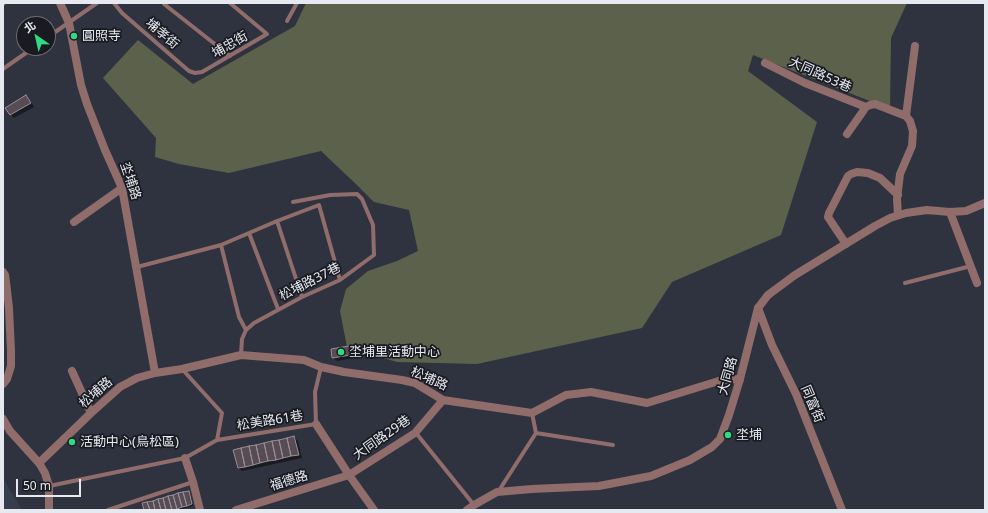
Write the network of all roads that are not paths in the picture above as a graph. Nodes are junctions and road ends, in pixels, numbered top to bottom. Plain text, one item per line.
1 (60, 3) edge
2 (97, 3) edge
3 (114, 3) edge
4 (230, 3) edge
5 (297, 3) edge
6 (164, 4) dead end
7 (287, 21) dead end
8 (69, 23) junction
9 (56, 32) edge
10 (915, 46) dead end
11 (22, 56) edge
12 (230, 56) junction
13 (765, 63) dead end
14 (3, 69) edge
15 (202, 72) joint
16 (866, 107) junction
17 (906, 116) junction
18 (847, 134) dead end
19 (122, 188) junction
20 (898, 195) junction
21 (293, 202) dead end
22 (985, 203) edge
23 (950, 212) junction
24 (898, 215) junction
25 (74, 222) dead end
26 (277, 222) junction
27 (249, 233) junction
28 (846, 244) junction
29 (221, 245) junction
30 (971, 266) junction
31 (137, 267) junction
32 (3, 272) edge
33 (340, 280) junction
34 (905, 283) dead end
35 (977, 283) dead end
36 (302, 297) junction
37 (758, 308) junction
38 (278, 309) junction
39 (246, 330) junction
40 (241, 355) junction
41 (321, 367) junction
42 (182, 369) junction
43 (72, 371) dead end
44 (155, 373) junction
45 (740, 379) junction
46 (3, 384) edge
47 (443, 400) junction
48 (91, 413) junction
49 (532, 413) junction
50 (3, 419) edge
51 (316, 424) junction
52 (415, 433) junction
53 (536, 433) junction
54 (217, 440) junction
55 (613, 445) dead end
56 (185, 458) junction
57 (39, 463) junction
58 (349, 475) junction
59 (193, 482) junction
60 (49, 486) junction
61 (497, 492) junction
62 (471, 508) edge
63 (49, 510) edge
64 (108, 510) edge
65 (200, 510) edge
66 (236, 510) edge
67 (374, 510) edge
68 (842, 510) edge

1 - 8 street, 坔埔路
2 - 8 lane
3 - 15 lane, 埔孝街
4 - 12 lane, 埔忠街
5 - 7 lane
6 - 12 lane
8 - 9 lane
8 - 19 street, 坔埔路
10 - 17 street
11 - 14 lane
12 - 15 lane, 埔忠街
13 - 16 street, 大同路53巷
16 - 17 street, 大同路53巷
16 - 18 street
17 - 20 street
19 - 25 street
19 - 31 street, 坔埔路
20 - 24 street
20 - 28 street
21 - 33 lane, 松埔路37巷
22 - 23 street, 大同路
23 - 24 street, 大同路
23 - 30 street
24 - 28 street, 大同路
26 - 27 lane
26 - 33 lane
26 - 36 lane
27 - 29 lane
27 - 38 lane
28 - 37 street, 大同路
29 - 31 lane
29 - 39 lane
30 - 34 lane
30 - 35 street
31 - 44 street, 坔埔路
32 - 46 street
33 - 36 lane, 松埔路37巷
36 - 38 lane, 松埔路37巷
37 - 45 street, 大同路
37 - 68 street, 同富街
38 - 39 lane, 松埔路37巷
39 - 40 lane
40 - 41 street, 松埔路
40 - 42 street, 松埔路
41 - 47 street, 松埔路
41 - 51 lane, 松美路61巷
42 - 44 street, 松埔路
42 - 54 lane
43 - 48 street
44 - 48 street, 松埔路
45 - 49 street
45 - 61 street, 大同路
47 - 49 street, 松埔路
47 - 52 street, 大同路29巷
48 - 57 street, 松埔路
49 - 53 lane
50 - 57 street
51 - 54 lane, 松美路61巷
51 - 58 street
52 - 58 street, 大同路29巷
52 - 62 lane
53 - 55 lane
53 - 61 lane
54 - 56 lane
56 - 59 street
56 - 60 lane
57 - 60 street
58 - 66 street, 福德路
58 - 67 street
59 - 64 lane
59 - 65 street
60 - 63 street
61 - 62 street, 大同路

